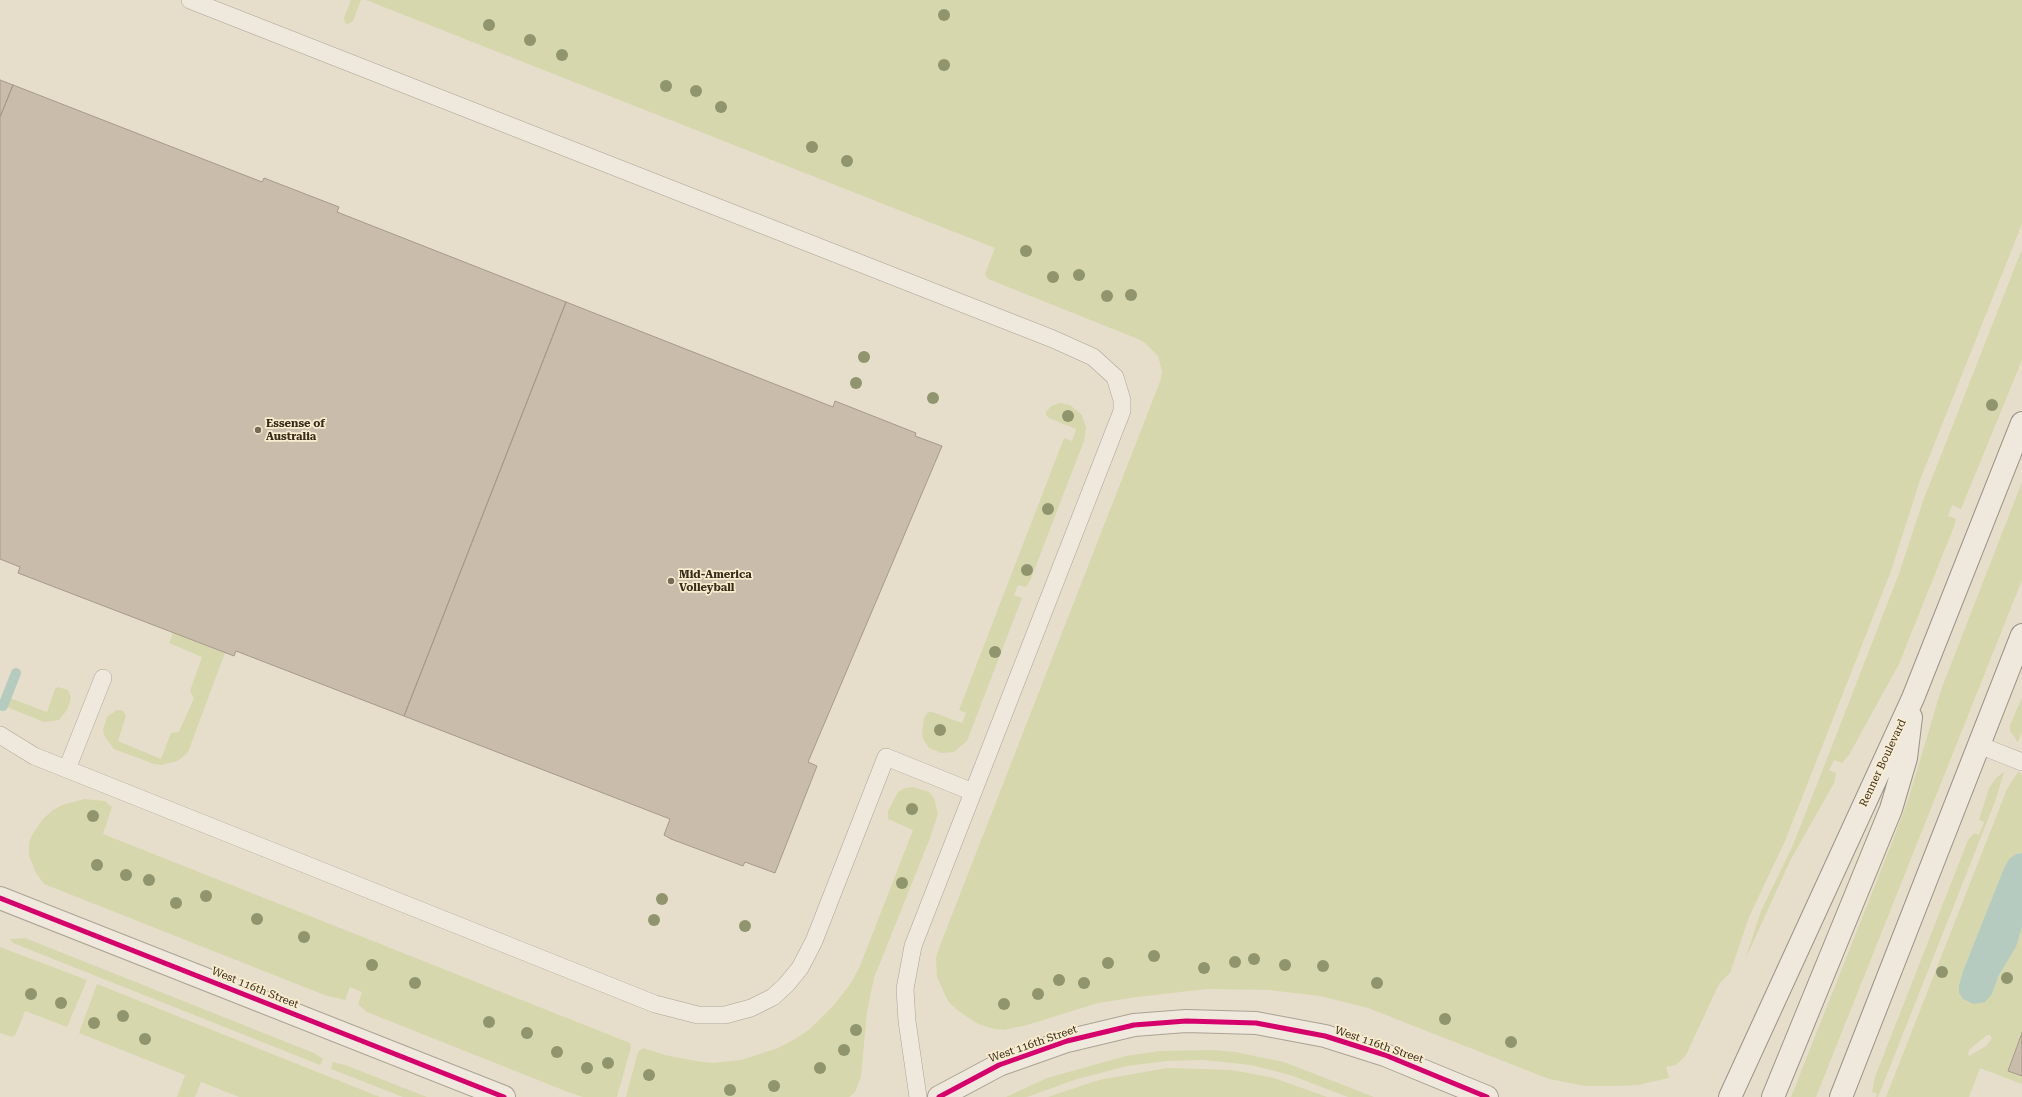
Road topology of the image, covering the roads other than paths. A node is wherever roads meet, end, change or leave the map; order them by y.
1 (190, 0) edge
2 (2022, 423) edge
3 (2022, 635) edge
4 (103, 678) dead end
5 (1913, 698) junction
6 (0, 735) edge
7 (1979, 745) junction
8 (2022, 762) edge
9 (67, 769) junction
10 (973, 792) junction
11 (0, 898) edge
12 (504, 1097) edge
13 (918, 1097) edge
14 (939, 1097) edge
15 (1487, 1097) edge
16 (1730, 1097) edge
17 (1773, 1097) edge
18 (1841, 1097) edge

1 - 10 lane
2 - 5 main road, Renner Boulevard
3 - 7 main road
4 - 9 lane
5 - 16 main road, Renner Boulevard
5 - 17 main road
6 - 9 lane
7 - 8 lane
7 - 18 main road
9 - 10 lane
10 - 13 lane
11 - 12 main road, West 116th Street
14 - 15 main road, West 116th Street

